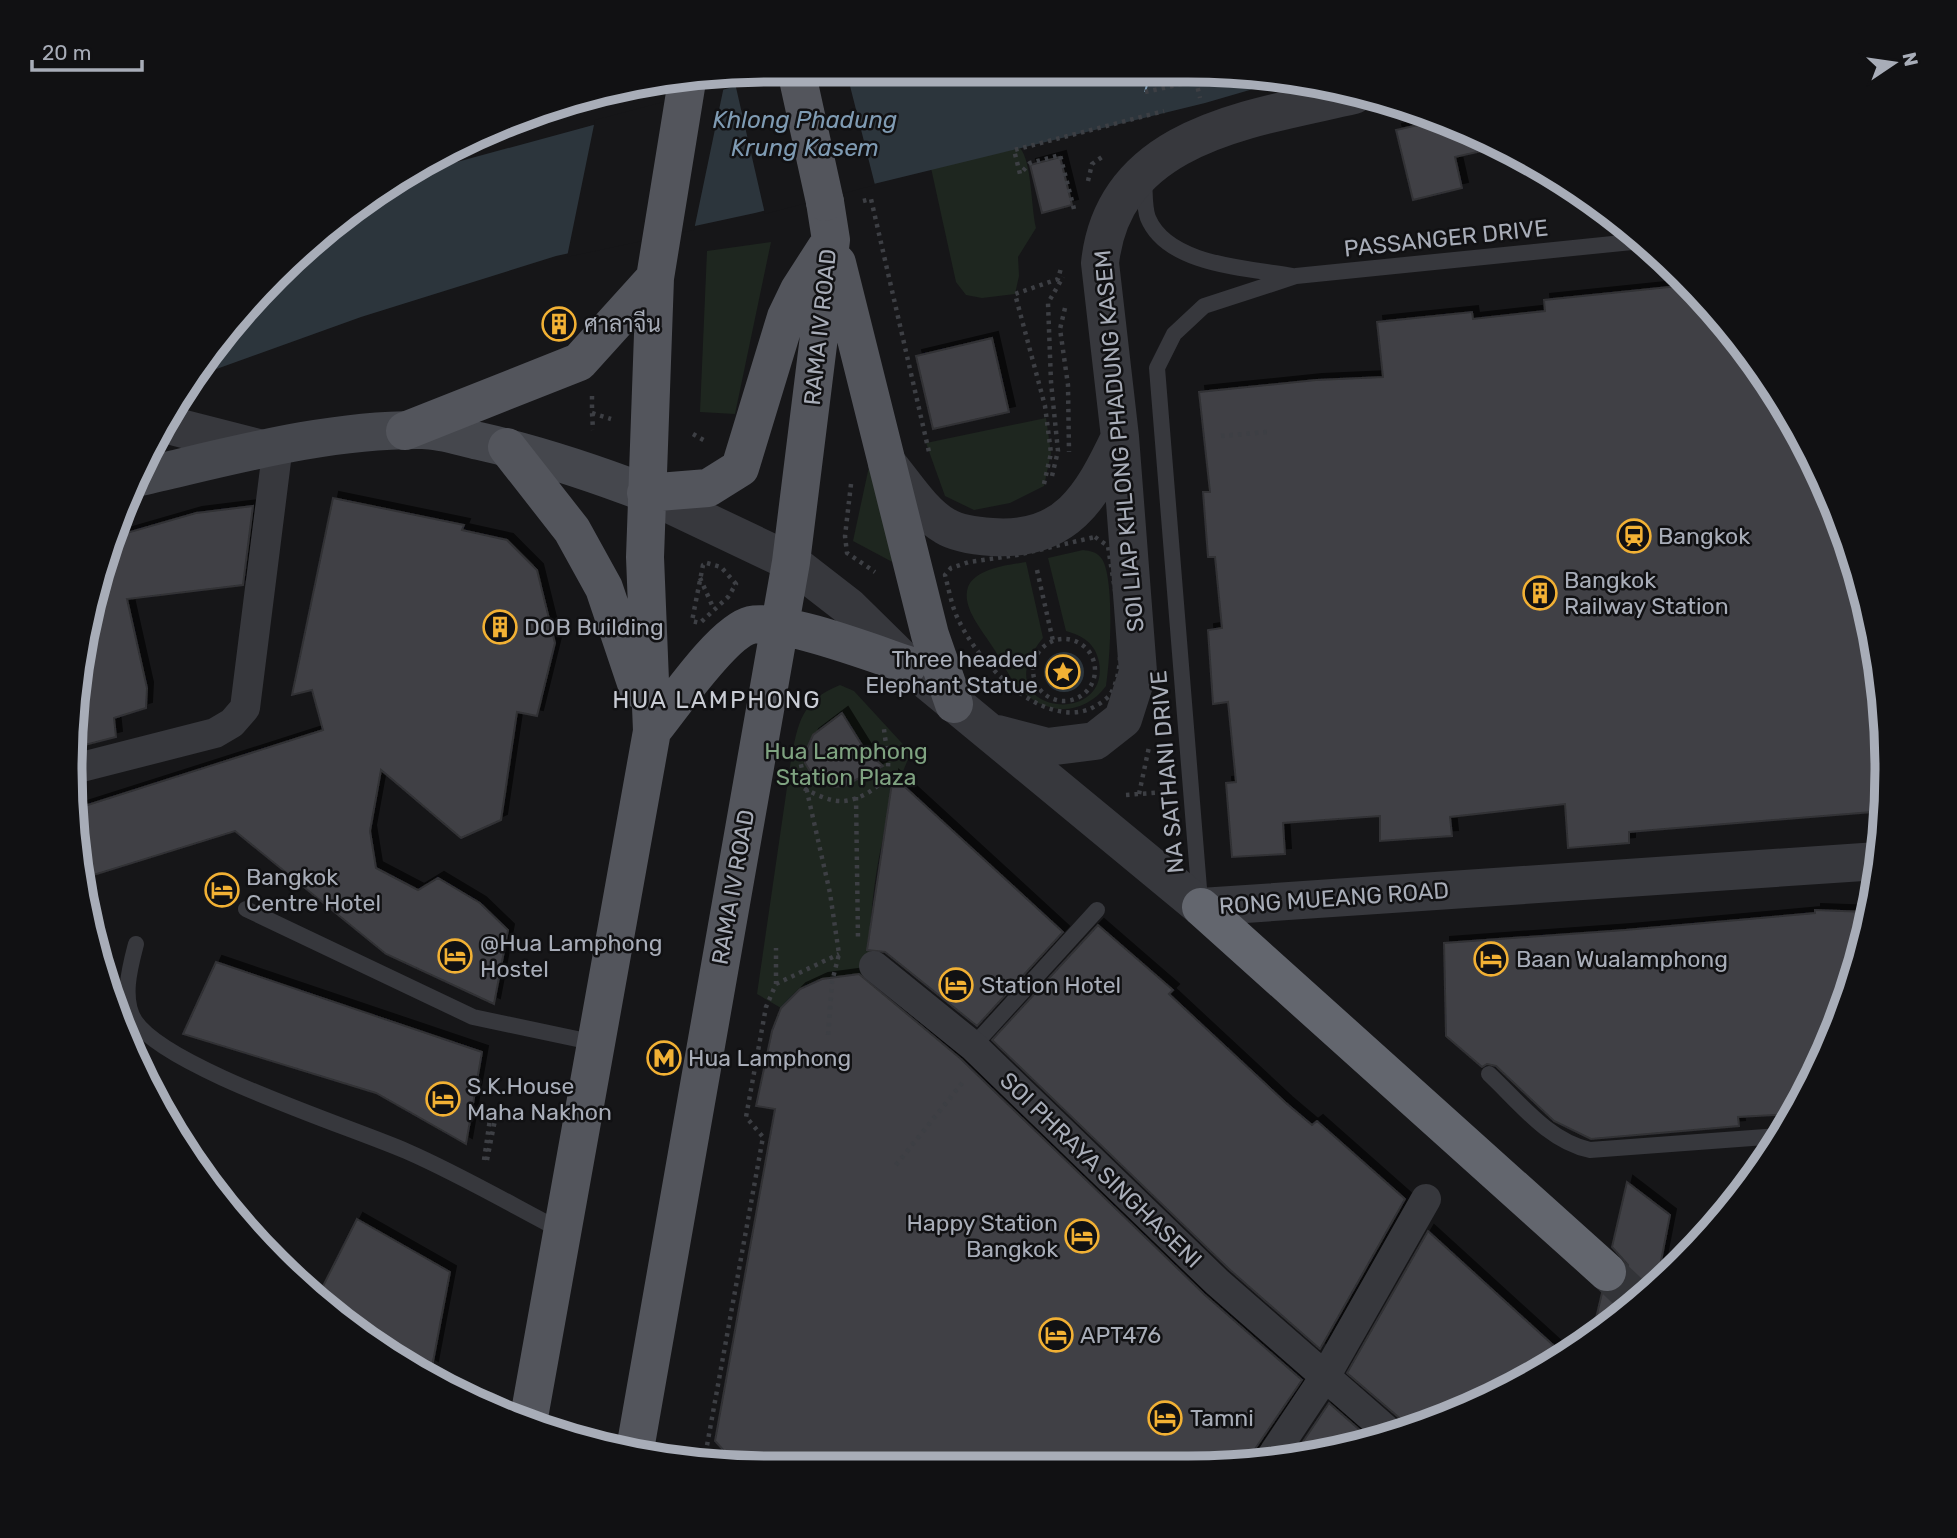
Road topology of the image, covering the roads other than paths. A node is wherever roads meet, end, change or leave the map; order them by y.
1 (800, 82) edge
2 (686, 87) edge
3 (1337, 99) edge
4 (1143, 173) junction
5 (831, 240) junction
6 (1628, 242) edge
7 (657, 265) junction
8 (1296, 276) junction
9 (1158, 382) joint
10 (174, 426) edge
11 (405, 431) junction
12 (1120, 437) junction
13 (270, 447) junction
14 (507, 447) junction
15 (887, 463) junction
16 (149, 475) edge
17 (646, 493) junction
18 (791, 562) junction
19 (779, 627) junction
20 (908, 665) junction
21 (954, 704) junction
22 (652, 731) junction
23 (988, 731) junction
24 (82, 767) edge
25 (1869, 862) edge
26 (1201, 907) junction
27 (246, 909) dead end
28 (1097, 910) dead end
29 (136, 944) dead end
30 (866, 955) road end
31 (596, 1043) junction
32 (978, 1051) junction
33 (1489, 1074) dead end
34 (1768, 1137) edge
35 (1426, 1199) dead end
36 (563, 1231) junction
37 (1607, 1272) tunnel mouth
38 (1326, 1375) junction
39 (530, 1412) edge
40 (1382, 1427) edge
41 (636, 1443) edge
42 (1276, 1450) edge

1 - 5 main road, RAMA IV ROAD, bridge
2 - 7 main road
3 - 4 street, SOI LIAP KHLONG PHADUNG KASEM
4 - 8 lane, PASSANGER DRIVE
4 - 12 street, SOI LIAP KHLONG PHADUNG KASEM
5 - 15 main road
5 - 17 main road
5 - 18 main road, RAMA IV ROAD
6 - 8 lane, PASSANGER DRIVE
7 - 11 main road
7 - 17 main road
8 - 9 lane, PASSANGER DRIVE
9 - 26 lane, NA SATHANI DRIVE
10 - 13 street
11 - 13 main road
11 - 14 main road
12 - 15 street
12 - 23 street, SOI LIAP KHLONG PHADUNG KASEM
13 - 16 main road
13 - 24 street
14 - 17 main road
14 - 22 main road
15 - 21 main road
17 - 18 street, RONG MUEANG ROAD
17 - 22 main road
18 - 19 main road, RAMA IV ROAD
18 - 20 street, RONG MUEANG ROAD
19 - 20 main road
19 - 22 main road
19 - 41 main road, RAMA IV ROAD
20 - 21 street, RONG MUEANG ROAD
21 - 23 street, RONG MUEANG ROAD
22 - 31 main road
23 - 26 street, RONG MUEANG ROAD
25 - 26 street, RONG MUEANG ROAD
26 - 37 highway
27 - 31 lane
28 - 32 lane
29 - 36 lane
30 - 32 street, SOI PHRAYA SINGHASENI
31 - 36 main road
32 - 38 street, SOI PHRAYA SINGHASENI
33 - 34 lane
35 - 38 street
36 - 39 main road
38 - 40 street, SOI PHRAYA SINGHASENI
38 - 42 street

